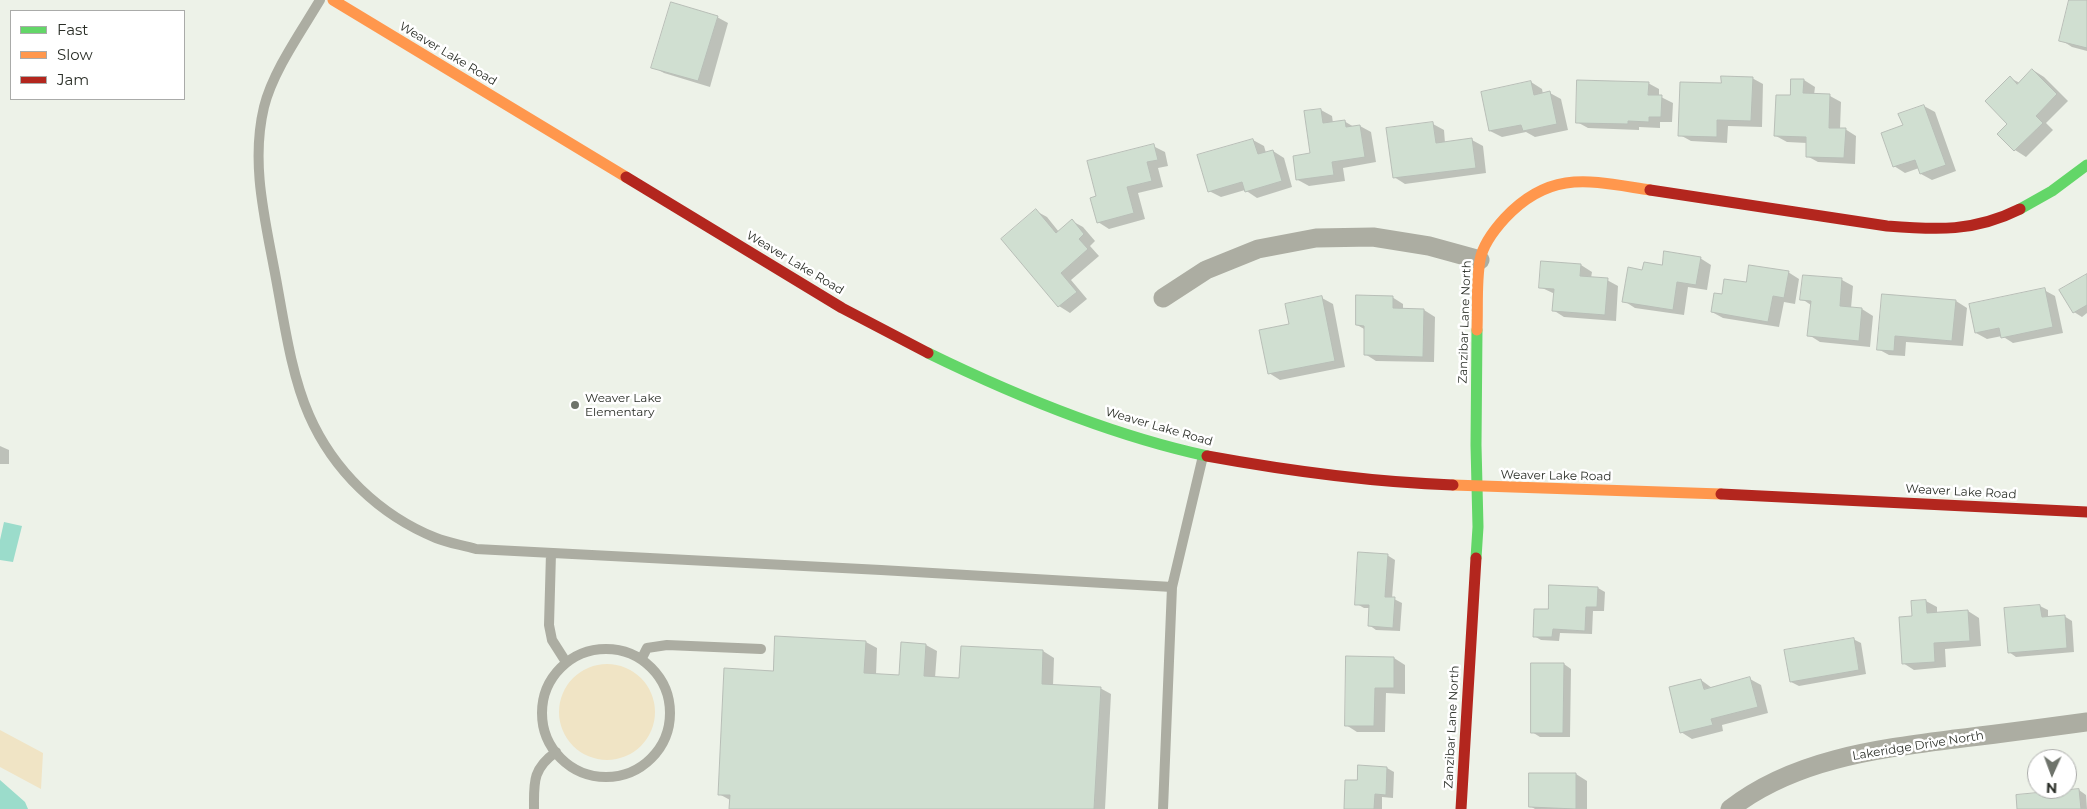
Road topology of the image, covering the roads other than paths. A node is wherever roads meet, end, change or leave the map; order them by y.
1 (320, 0) edge
2 (333, 0) edge
3 (2087, 165) edge
4 (1480, 260) junction
5 (1163, 298) dead end
6 (1203, 454) junction
7 (1477, 488) junction
8 (2087, 512) edge
9 (551, 553) junction
10 (1172, 587) junction
11 (761, 649) dead end
12 (642, 658) junction
13 (566, 662) junction
14 (2087, 722) edge
15 (556, 752) junction
16 (534, 809) edge
17 (1163, 809) edge
18 (1461, 809) edge
19 (1730, 809) edge

1 - 9 lane
2 - 6 main road, Weaver Lake Road
3 - 4 main road, Zanzibar Lane North
4 - 5 street
4 - 7 main road, Zanzibar Lane North
6 - 7 main road, Weaver Lake Road
6 - 10 lane
7 - 8 main road, Weaver Lake Road
7 - 18 main road, Zanzibar Lane North
9 - 10 lane
9 - 13 lane
10 - 17 lane
11 - 12 lane
12 - 13 lane
12 - 15 lane
13 - 15 lane
14 - 19 street, Lakeridge Drive North
15 - 16 lane

